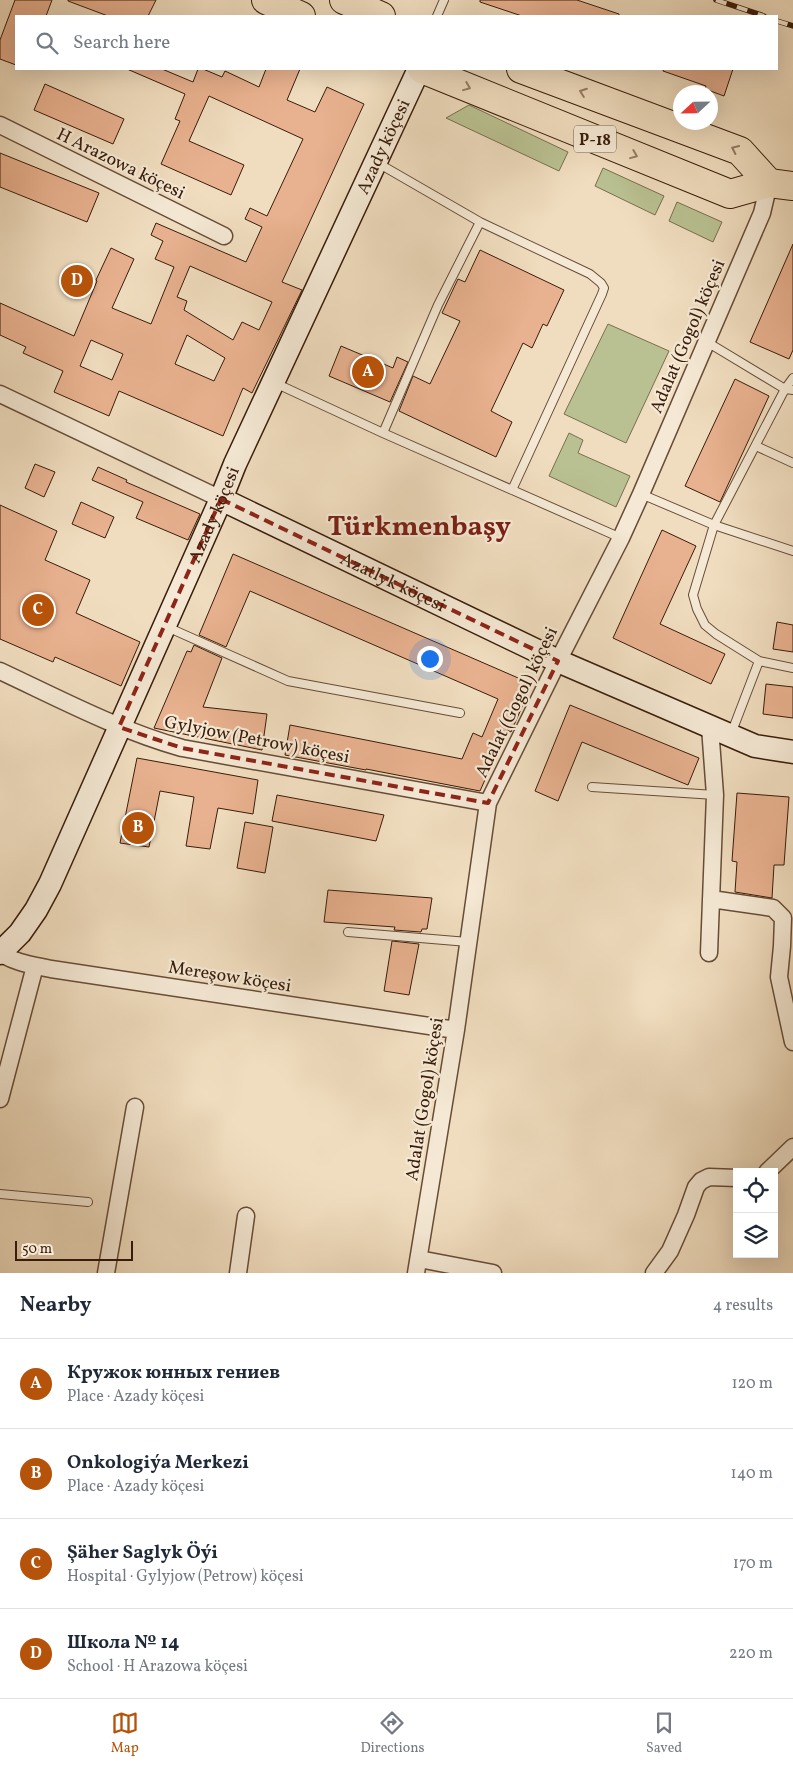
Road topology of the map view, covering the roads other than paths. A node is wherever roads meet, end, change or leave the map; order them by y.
1 (266, 0) edge
2 (344, 0) edge
3 (444, 0) edge
4 (299, 15) edge
5 (379, 15) edge
6 (437, 15) edge
7 (421, 70) edge
8 (423, 70) edge
9 (524, 70) edge
10 (0, 125) edge
11 (376, 162) junction
12 (781, 184) edge
13 (480, 222) junction
14 (224, 236) dead end
15 (707, 342) junction
16 (793, 378) edge
17 (273, 382) junction
18 (789, 389) edge
19 (0, 394) edge
20 (383, 433) junction
21 (756, 446) junction
22 (793, 463) edge
23 (512, 490) junction
24 (641, 494) junction
25 (221, 499) junction
26 (714, 525) junction
27 (621, 538) junction
28 (793, 551) edge
29 (165, 626) junction
30 (558, 661) junction
31 (759, 661) junction
32 (793, 668) edge
33 (0, 671) edge
34 (460, 713) dead end
35 (119, 727) junction
36 (710, 727) junction
37 (730, 736) junction
38 (793, 752) edge
39 (592, 787) dead end
40 (715, 795) junction
41 (488, 803) junction
42 (711, 899) junction
43 (348, 932) dead end
44 (468, 942) junction
45 (0, 953) edge
46 (709, 953) dead end
47 (34, 966) junction
48 (456, 1030) junction
49 (793, 1042) edge
50 (0, 1099) edge
51 (135, 1107) dead end
52 (793, 1134) edge
53 (790, 1149) edge
54 (771, 1168) edge
55 (733, 1178) edge
56 (0, 1194) edge
57 (88, 1202) dead end
58 (246, 1216) dead end
59 (417, 1266) edge
60 (106, 1273) edge
61 (238, 1273) edge
62 (493, 1273) edge
63 (654, 1273) edge

1 - 4 highway
2 - 5 highway
3 - 6 lane
7 - 11 main road, Azady köçesi
8 -> 12 highway, P-18
12 -> 9 highway, P-18
10 - 14 street, H Arazowa köçesi
11 - 13 lane
11 - 17 main road, Azady köçesi
12 - 15 street, Adalat (Gogol) köçesi
13 - 20 lane
13 - 23 lane
15 - 18 lane
15 - 24 street, Adalat (Gogol) köçesi
16 - 18 lane
17 - 20 lane
17 - 25 main road, Azady köçesi
18 - 21 lane
19 - 25 street, Azatlyk köçesi
20 - 23 lane
21 - 22 lane
21 - 26 lane
23 - 27 lane
24 - 26 lane
24 - 27 street, Adalat (Gogol) köçesi
25 - 29 main road, Azady köçesi
25 - 30 main road, Azatlyk köçesi
26 - 28 lane
26 - 31 lane
27 - 30 street, Adalat (Gogol) köçesi
29 - 34 lane
29 - 35 main road, Azady köçesi
30 - 36 main road, Azatlyk köçesi
30 - 41 street, Adalat (Gogol) köçesi
31 - 32 lane
31 - 37 lane
33 - 35 street, Gylyjow (Petrow) köçesi
35 - 41 street, Gylyjow (Petrow) köçesi
35 - 45 main road, Azady köçesi
36 - 37 main road, Azatlyk köçesi
36 - 40 street
37 - 38 main road, Azatlyk köçesi
39 - 40 lane
40 - 42 street
41 - 44 street, Adalat (Gogol) köçesi
42 - 46 street
42 - 49 street
43 - 44 lane
44 - 48 street, Adalat (Gogol) köçesi
45 - 47 street, Mereşow köçesi
47 - 48 street, Mereşow köçesi
47 - 50 street
48 - 59 street, Adalat (Gogol) köçesi
51 - 60 street
52 - 53 street
53 - 54 street
55 - 63 street
56 - 57 lane
58 - 61 street
59 - 62 street

